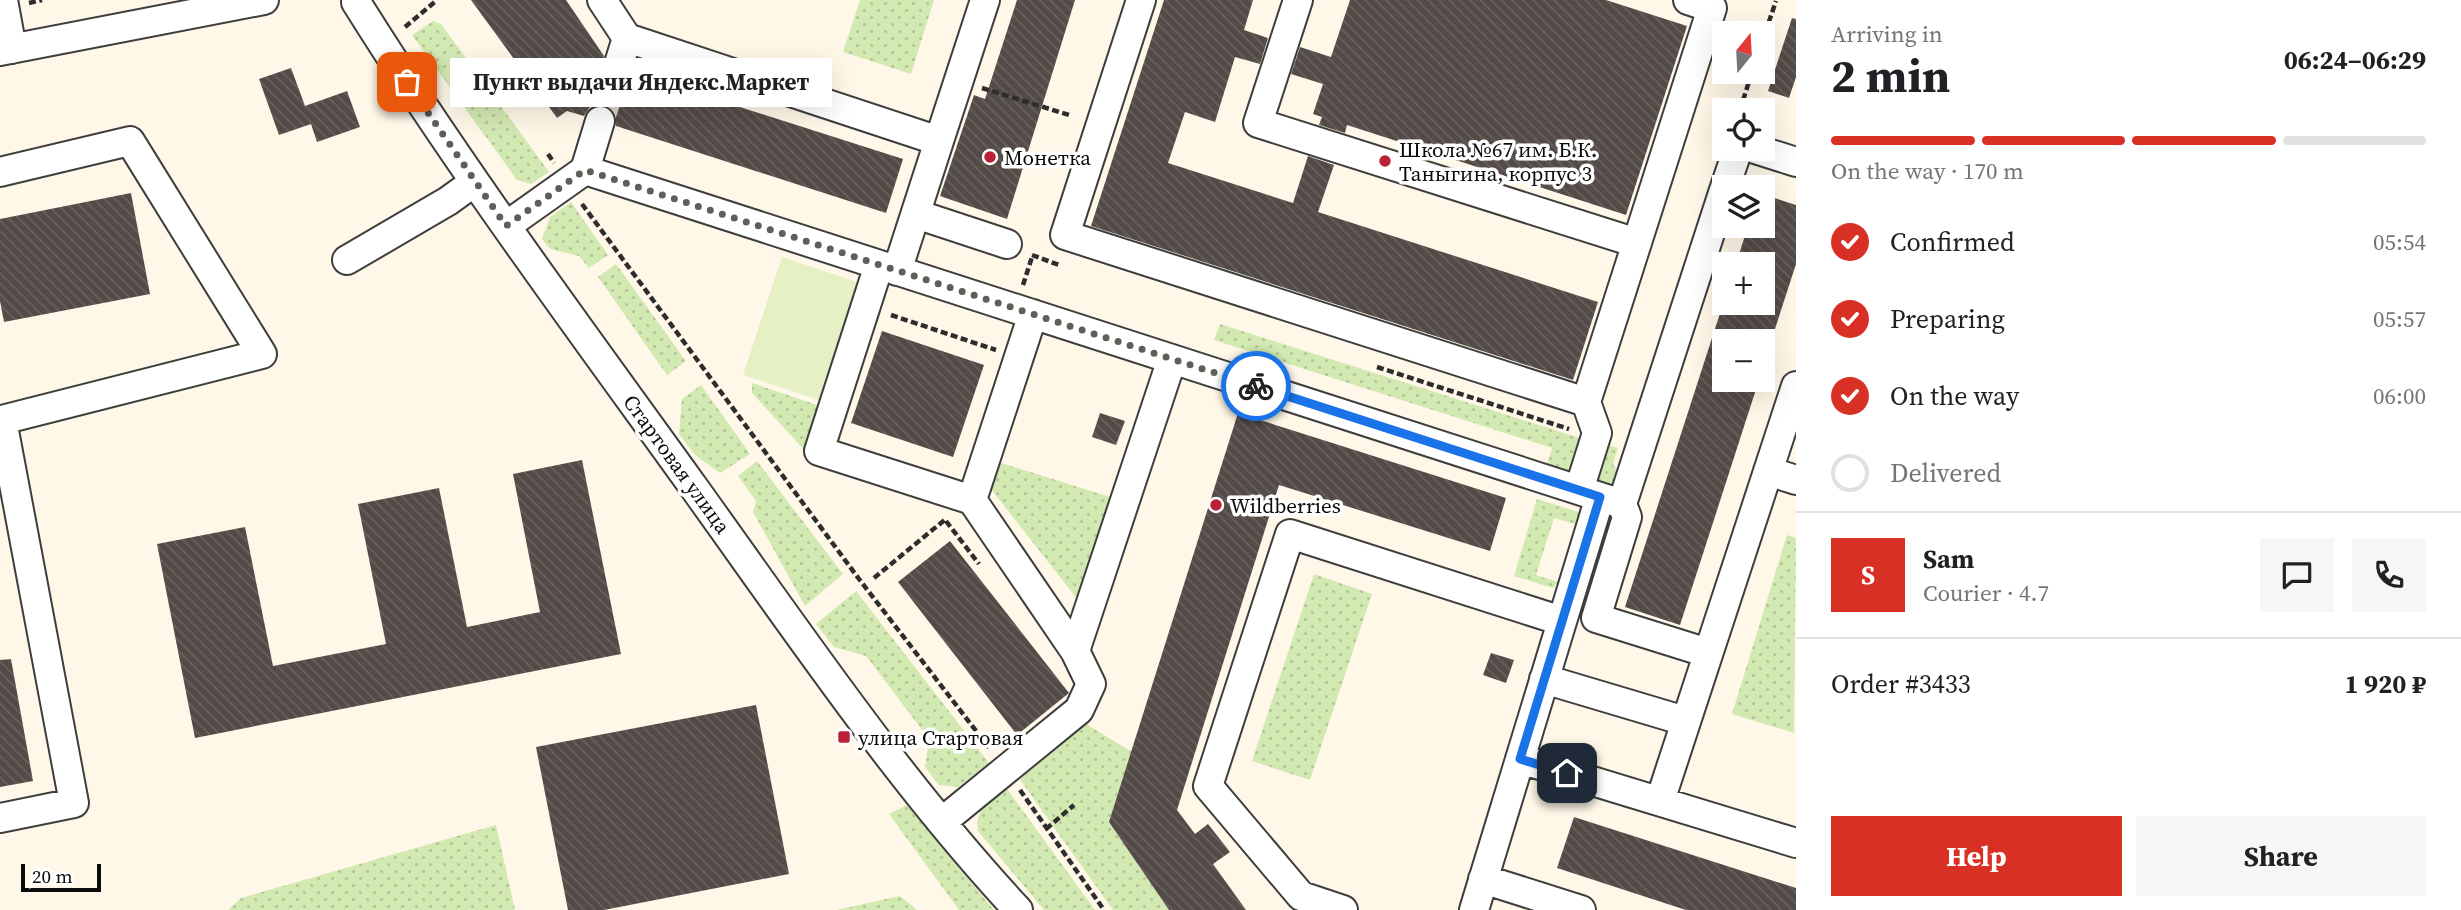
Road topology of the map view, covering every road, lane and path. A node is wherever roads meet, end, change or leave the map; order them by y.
1 (3, 0) edge
2 (264, 0) edge
3 (437, 0) edge
4 (602, 0) edge
5 (985, 0) edge
6 (1141, 0) edge
7 (1298, 0) edge
8 (1688, 0) edge
9 (351, 1) edge
10 (1776, 1) edge
11 (1769, 21) edge
12 (405, 27) dead end
13 (627, 38) junction
14 (6, 50) edge
15 (618, 67) tunnel mouth
16 (970, 84) dead end
17 (1069, 115) dead end
18 (600, 121) tunnel mouth
19 (939, 141) junction
20 (548, 154) dead end
21 (1775, 155) edge
22 (1796, 162) edge
23 (0, 172) edge
24 (576, 177) junction
25 (473, 183) junction
26 (916, 214) junction
27 (1712, 219) edge
28 (506, 226) junction
29 (1637, 243) junction
30 (1007, 244) dead end
31 (1032, 256) dead end
32 (347, 260) dead end
33 (888, 268) junction
34 (1024, 311) junction
35 (882, 312) dead end
36 (1001, 351) dead end
37 (1172, 359) junction
38 (1796, 386) edge
39 (1586, 402) junction
40 (1768, 471) junction
41 (1796, 480) edge
42 (963, 497) junction
43 (1600, 497) junction
44 (874, 578) dead end
45 (1562, 621) junction
46 (1075, 651) junction
47 (1708, 653) junction
48 (1544, 679) junction
49 (1685, 721) junction
50 (1520, 759) junction
51 (1006, 769) junction
52 (1660, 801) junction
53 (1074, 805) dead end
54 (0, 818) edge
55 (943, 821) junction
56 (1046, 829) junction
57 (1796, 843) edge
58 (1483, 879) junction
59 (1329, 908) edge
60 (1018, 910) edge
61 (1104, 910) edge
62 (1474, 910) edge
63 (1581, 910) edge

1 - 14 street
2 - 14 street
3 - 12 path
4 - 13 street
5 - 19 street
6 - 39 street
7 - 29 street
8 - 29 street
9 - 25 street, Стартовая улица
10 - 11 path
13 - 15 street
13 - 19 street
16 - 17 path
18 - 24 street
19 - 26 street
20 - 24 path
21 - 22 street
23 - 54 street
24 - 28 street
24 - 33 street
24 - 51 path
25 - 28 street, Стартовая улица
25 - 32 street
26 - 30 street
26 - 33 street
27 - 43 street
28 - 55 street, Стартовая улица
29 - 39 street
31 - 34 path
33 - 34 street
33 - 42 street
34 - 37 street
34 - 42 street
35 - 36 path
37 - 43 street
37 - 46 street
38 - 40 street
39 - 43 street
40 - 41 street
40 - 47 street
42 - 44 path
42 - 46 street
43 - 45 street
43 - 47 street
45 - 48 street
45 - 59 street
46 - 51 street
47 - 49 street
48 - 49 street
48 - 50 street
49 - 52 street
50 - 52 street
50 - 58 street
51 - 55 street
51 - 56 path
52 - 57 street
53 - 56 path
55 - 60 street, Стартовая улица
56 - 61 path
58 - 62 street
58 - 63 street

